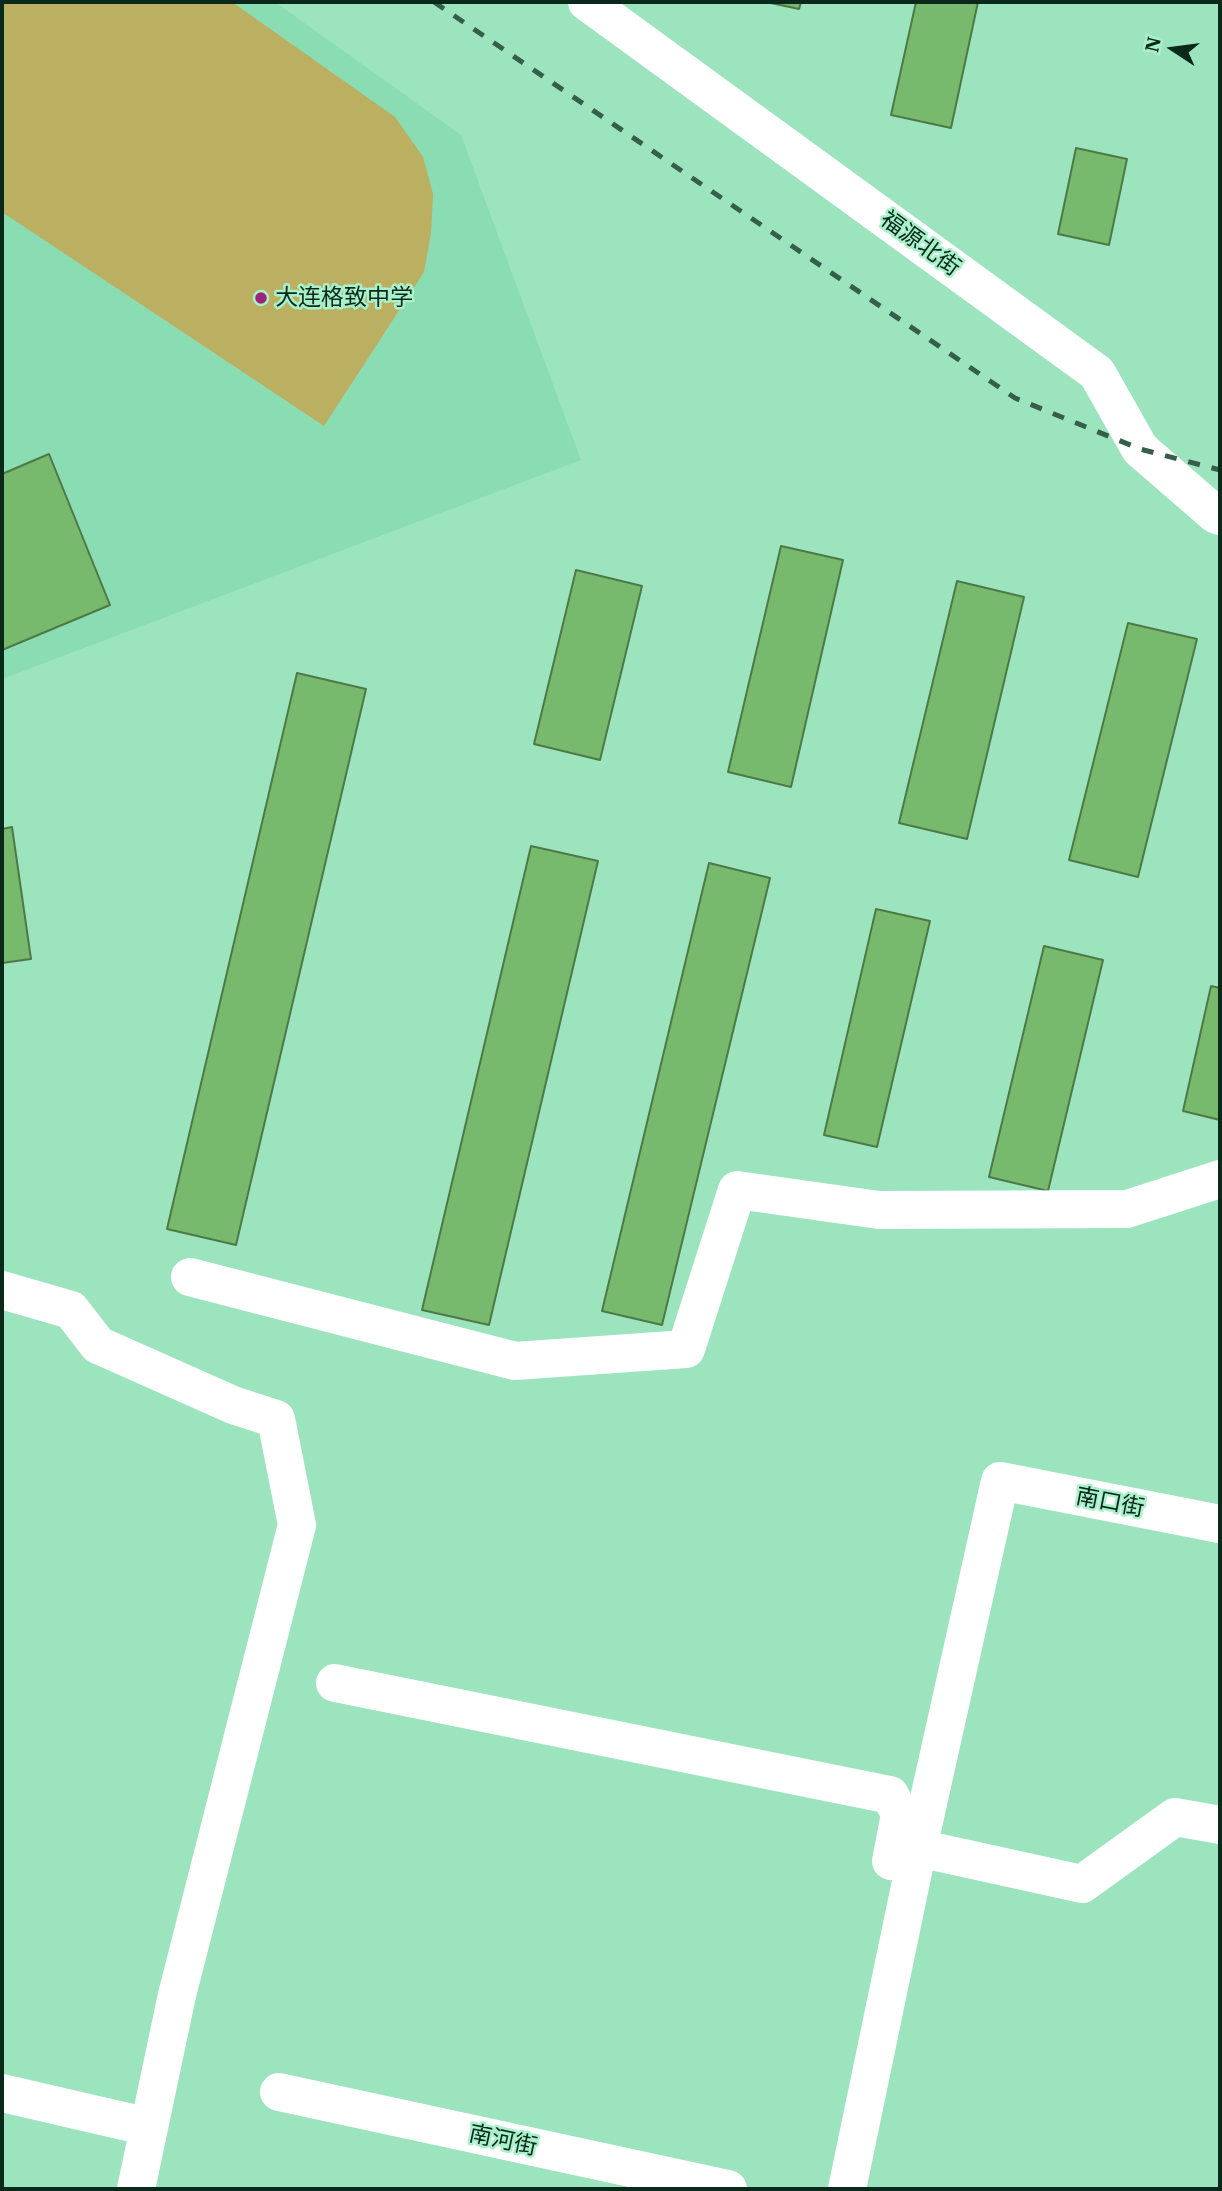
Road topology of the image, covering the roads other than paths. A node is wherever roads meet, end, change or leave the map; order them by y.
1 (589, 2) edge
2 (1220, 516) edge
3 (1220, 1179) edge
4 (190, 1278) dead end
5 (2, 1290) edge
6 (1220, 1524) edge
7 (335, 1683) dead end
8 (1220, 1825) edge
9 (918, 1848) junction
10 (881, 2024) junction
11 (279, 2092) dead end
12 (2, 2093) edge
13 (149, 2127) junction
14 (136, 2189) edge
15 (728, 2189) edge
16 (847, 2189) edge

1 - 2 street, 福源北街
3 - 4 street
5 - 13 street
6 - 9 street, 南口街
7 - 10 street
8 - 9 street
9 - 10 street
10 - 16 street
11 - 15 street, 南河街
12 - 13 street
13 - 14 street

